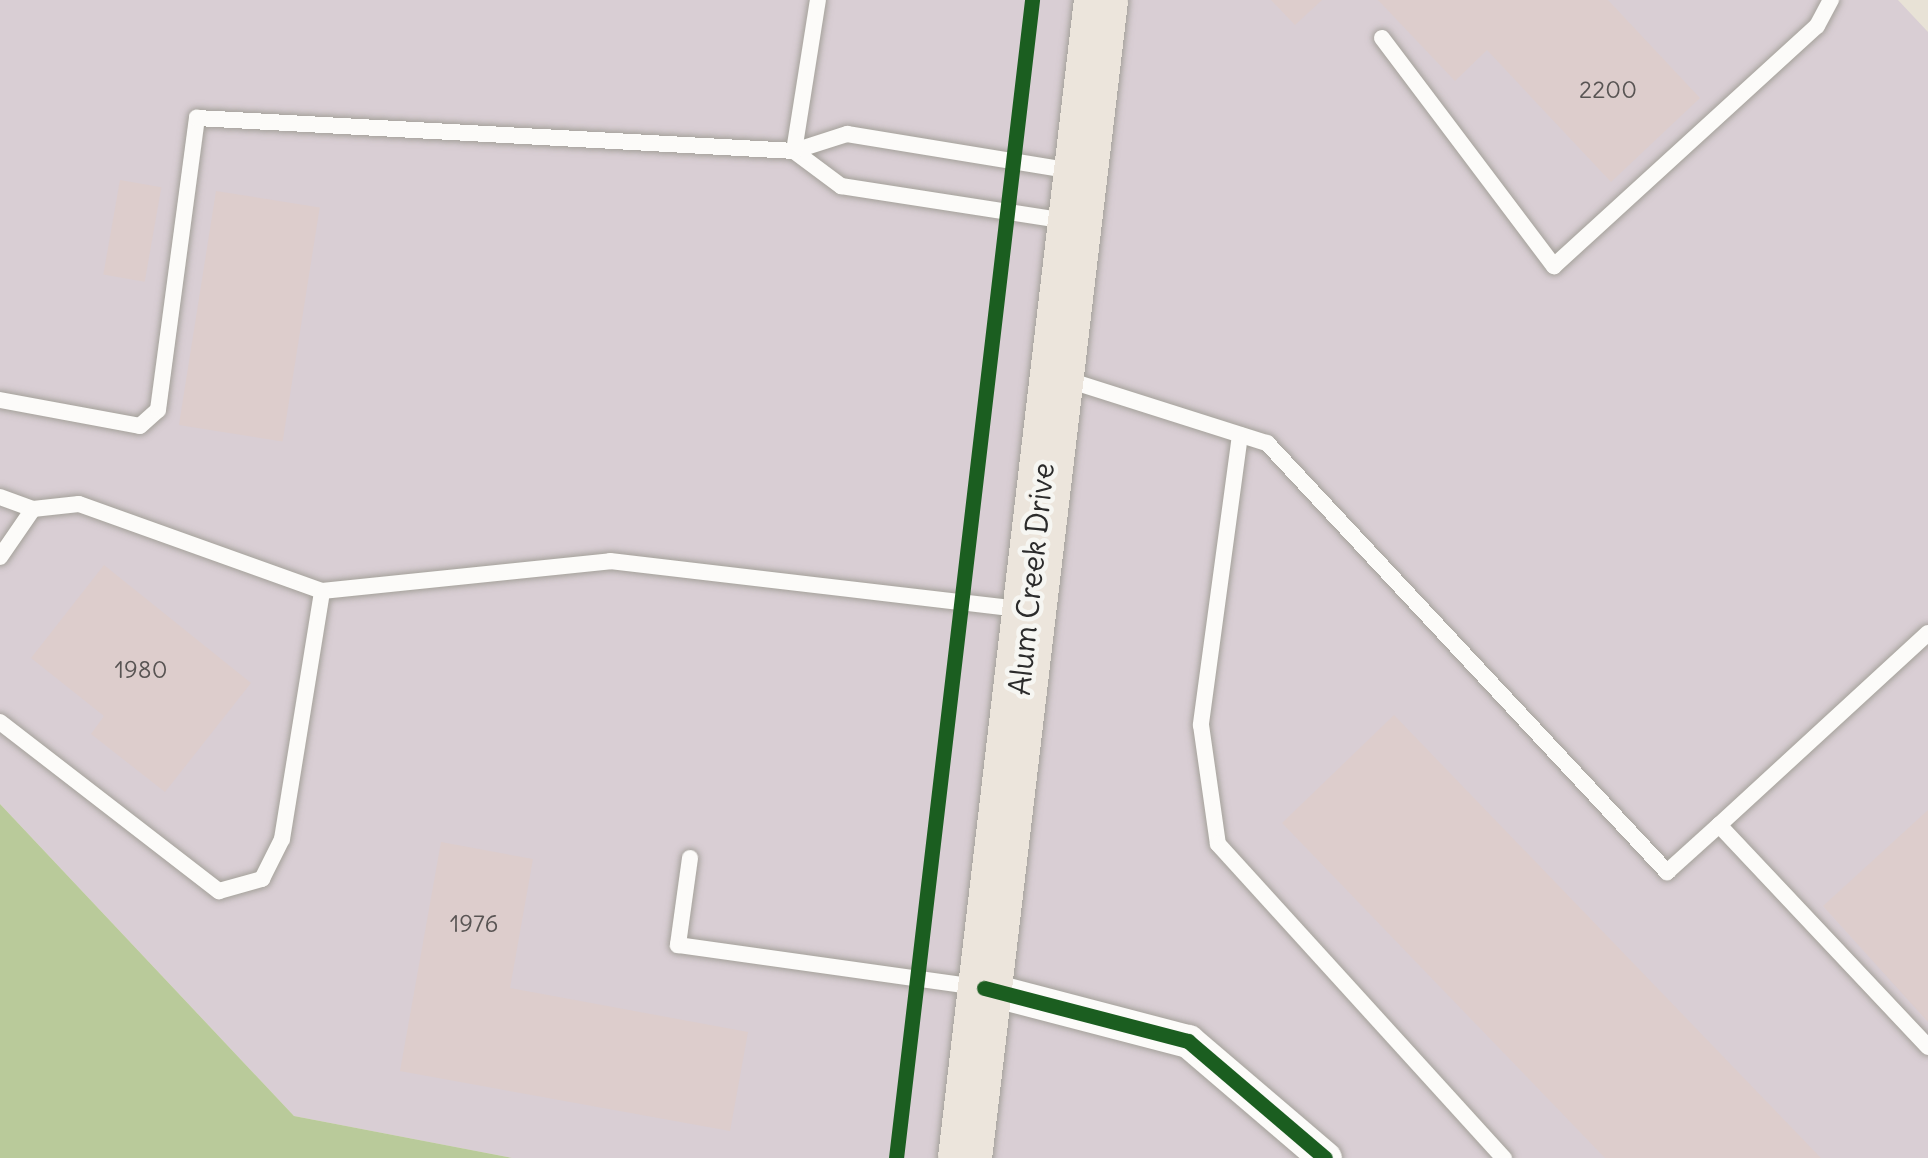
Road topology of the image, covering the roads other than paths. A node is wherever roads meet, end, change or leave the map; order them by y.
1 (818, 0) edge
2 (1101, 0) edge
3 (1831, 0) edge
4 (1382, 38) dead end
5 (794, 151) junction
6 (1076, 197) junction
7 (1054, 376) junction
8 (0, 400) edge
9 (1240, 435) junction
10 (0, 497) edge
11 (34, 508) junction
12 (0, 557) edge
13 (322, 591) junction
14 (1028, 610) junction
15 (1928, 633) edge
16 (0, 722) edge
17 (1719, 825) junction
18 (690, 858) dead end
19 (984, 988) junction
20 (1928, 1047) edge
21 (964, 1158) edge
22 (1325, 1158) edge
23 (1504, 1158) edge

1 - 5 lane
2 - 6 main road, Alum Creek Drive
3 - 4 lane
5 - 6 lane
5 - 6 lane
5 - 8 lane
6 - 7 main road, Alum Creek Drive
7 - 9 lane
7 - 14 main road, Alum Creek Drive
9 - 17 lane
9 - 23 lane
10 - 11 lane
11 - 12 lane
11 - 13 lane
13 - 14 lane
13 - 16 lane
14 - 19 main road, Alum Creek Drive
15 - 17 lane
17 - 20 lane
18 - 19 lane
19 - 21 main road, Alum Creek Drive
19 - 22 street

